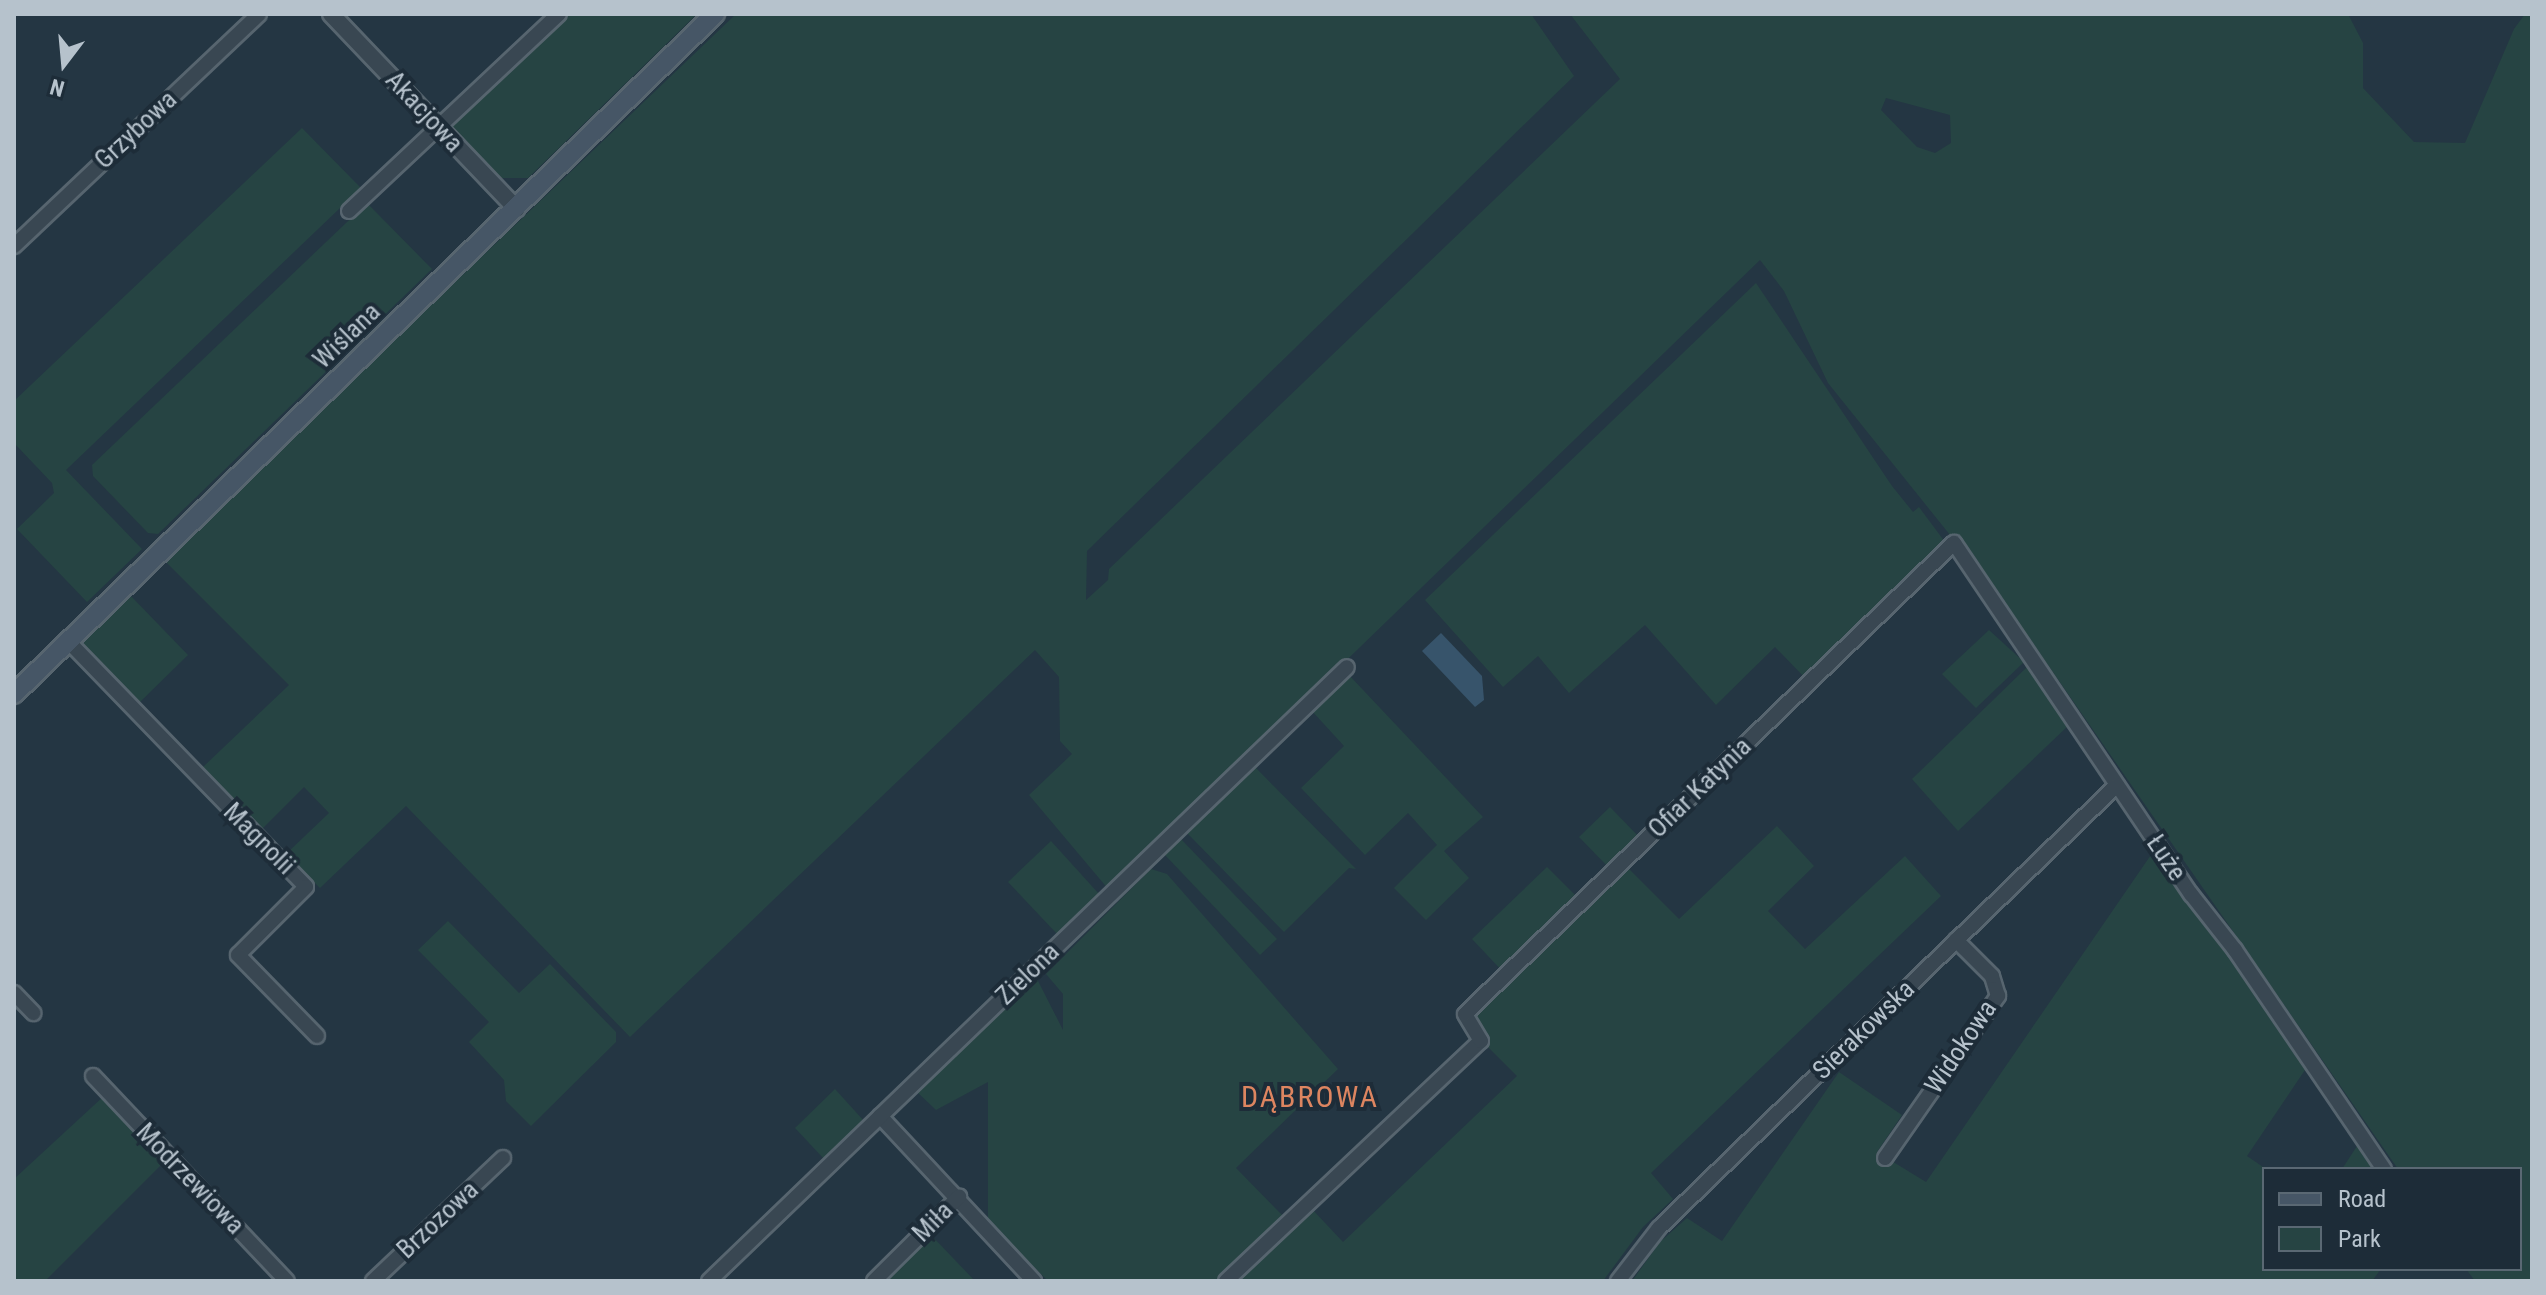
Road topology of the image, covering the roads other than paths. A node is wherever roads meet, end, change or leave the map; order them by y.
1 (259, 14) edge
2 (331, 14) edge
3 (559, 14) edge
4 (715, 14) edge
5 (439, 127) junction
6 (517, 209) junction
7 (349, 211) dead end
8 (14, 246) edge
9 (1954, 543) joint
10 (68, 641) junction
11 (1347, 667) dead end
12 (14, 694) edge
13 (2117, 785) junction
14 (1956, 940) junction
15 (14, 993) edge
16 (33, 1013) dead end
17 (317, 1036) dead end
18 (93, 1076) dead end
19 (880, 1116) junction
20 (503, 1158) dead end
21 (1885, 1158) dead end
22 (2383, 1167) edge
23 (959, 1197) junction
24 (287, 1281) edge
25 (373, 1281) edge
26 (709, 1281) edge
27 (874, 1281) edge
28 (1034, 1281) edge
29 (1226, 1281) edge
30 (1618, 1281) edge

1 - 8 street, Grzybowa
2 - 5 street, Akacjowa
3 - 5 street
4 - 6 main road, Wiślana
5 - 6 street, Akacjowa
5 - 7 street
6 - 10 main road, Wiślana
9 - 13 street, Łuże
9 - 29 street, Ofiar Katynia
10 - 12 main road, Wiślana
10 - 17 street, Magnolii
11 - 19 street, Zielona
13 - 14 street, Sierakowska
13 - 22 street, Łuże
14 - 21 street, Widokowa
14 - 30 street, Sierakowska
15 - 16 street
18 - 24 street, Modrzewiowa
19 - 23 street, Miła
19 - 26 street, Zielona
20 - 25 street, Brzozowa
23 - 27 street, Miła
23 - 28 street, Miła

